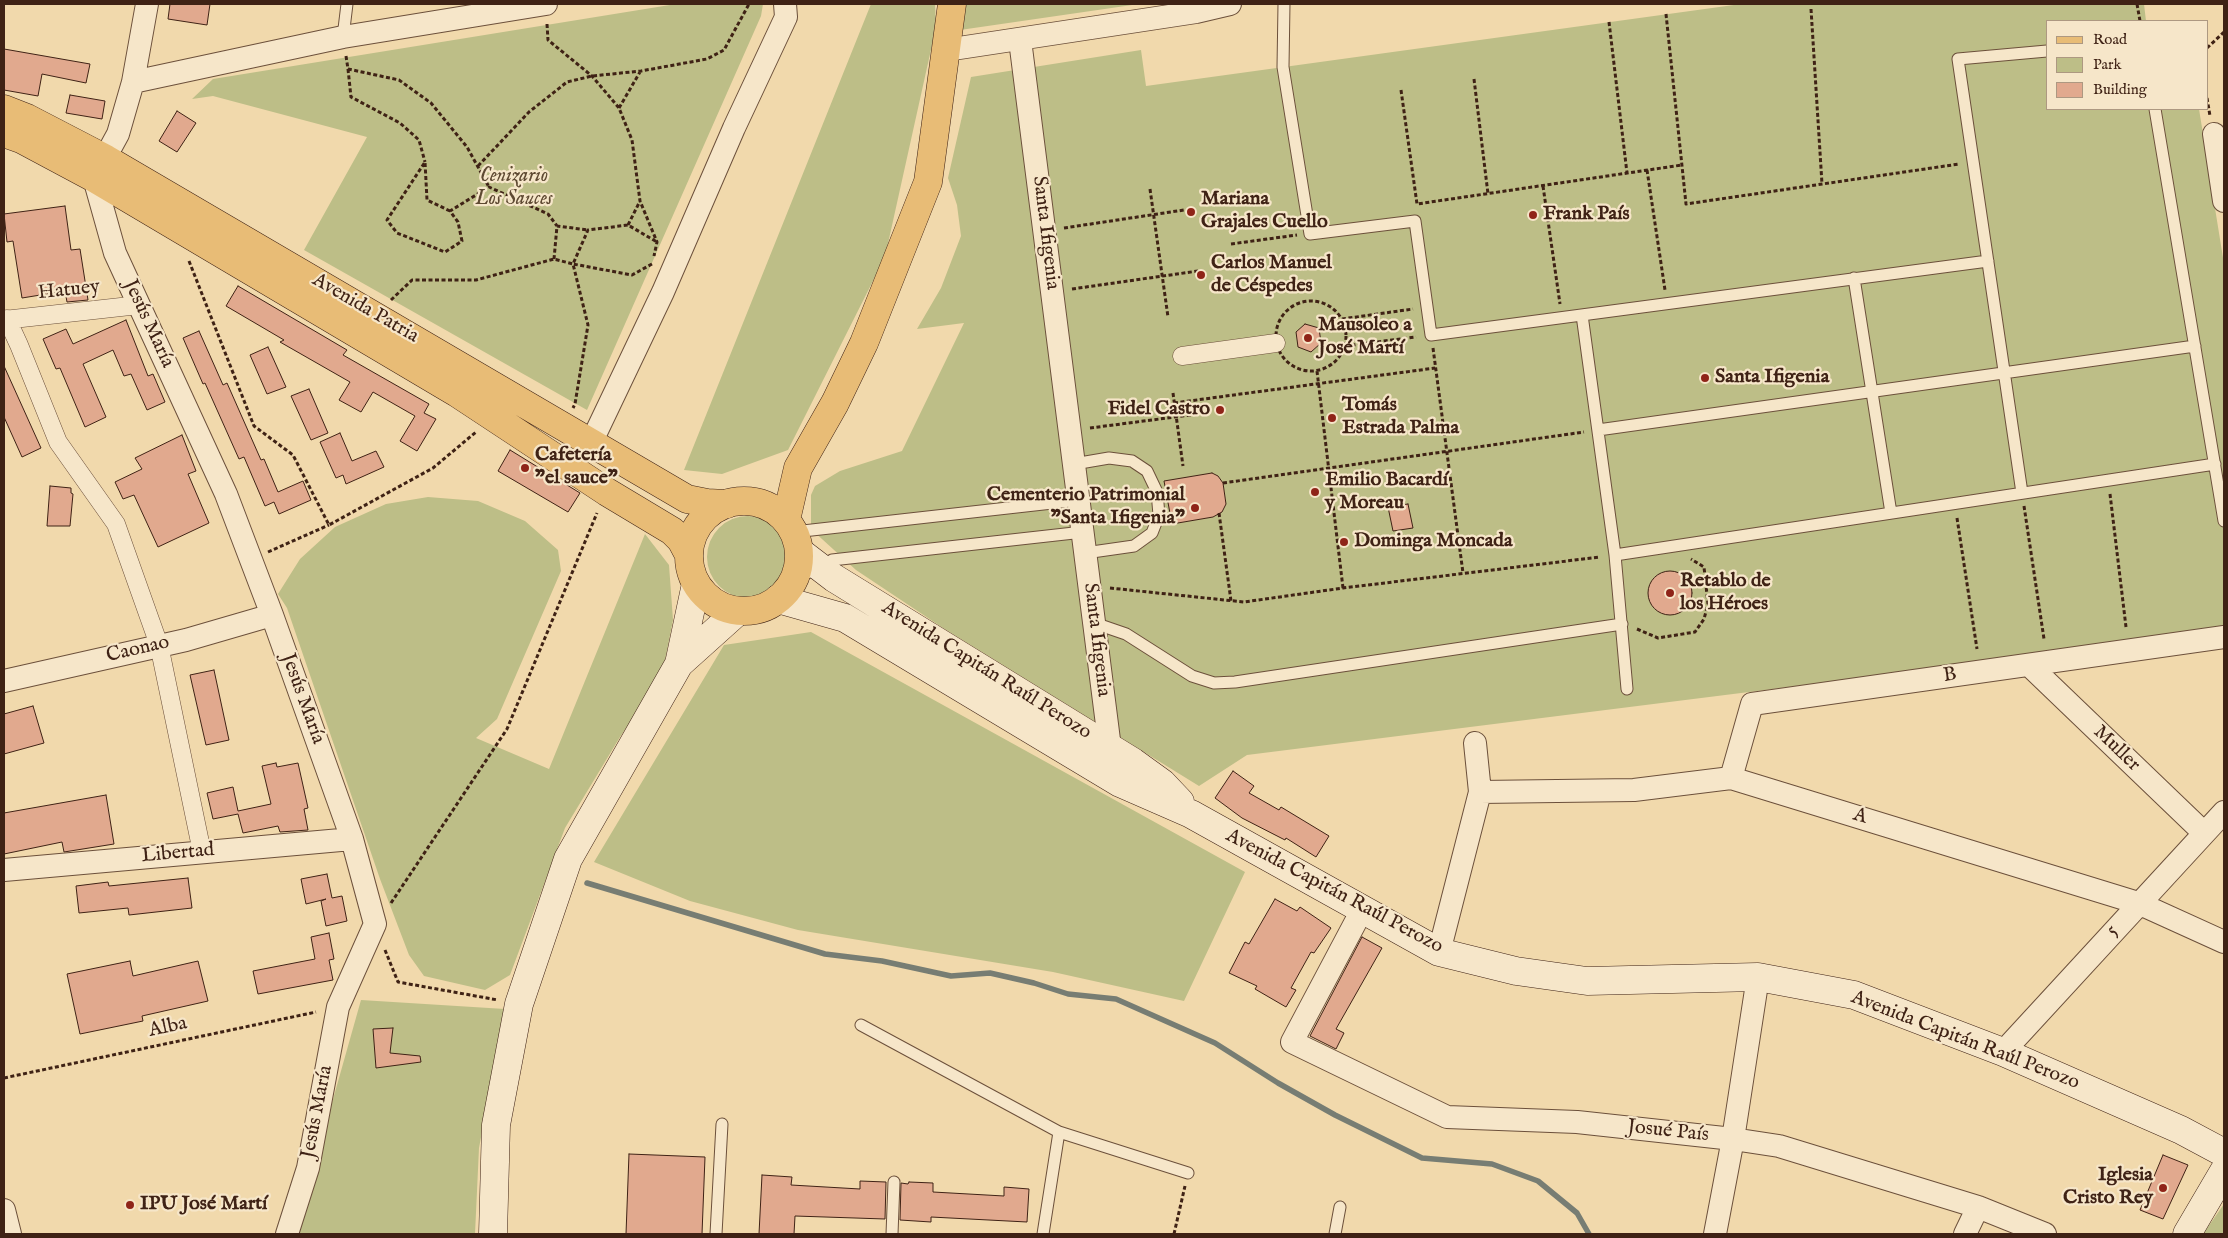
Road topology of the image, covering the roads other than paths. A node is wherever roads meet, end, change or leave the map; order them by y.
1 (146, 4) edge
2 (347, 4) edge
3 (546, 4) edge
4 (786, 4) edge
5 (952, 4) edge
6 (1230, 4) edge
7 (1284, 4) edge
8 (1198, 8) edge
9 (343, 36) junction
10 (1020, 40) junction
11 (946, 50) junction
12 (2046, 51) edge
13 (133, 82) junction
14 (4, 109) edge
15 (2155, 110) edge
16 (4, 133) edge
17 (2219, 139) edge
18 (100, 168) junction
19 (2224, 201) edge
20 (1988, 261) junction
21 (1854, 278) junction
22 (139, 305) junction
23 (1582, 315) junction
24 (5, 320) edge
25 (1276, 343) road end
26 (2195, 346) junction
27 (1182, 356) dead end
28 (2004, 373) junction
29 (1872, 392) junction
30 (1598, 430) junction
31 (591, 443) junction
32 (1074, 464) junction
33 (2215, 464) junction
34 (798, 468) junction
35 (2022, 493) junction
36 (1079, 500) junction
37 (738, 502) junction
38 (1891, 513) junction
39 (2224, 521) edge
40 (1084, 542) junction
41 (689, 555) junction
42 (1615, 555) junction
43 (795, 558) junction
44 (696, 584) junction
45 (738, 611) junction
46 (272, 615) junction
47 (1094, 623) junction
48 (1622, 624) junction
49 (2224, 637) edge
50 (159, 645) junction
51 (679, 664) junction
52 (2029, 665) junction
53 (4, 681) edge
54 (1627, 690) dead end
55 (1475, 743) dead end
56 (1110, 748) junction
57 (1126, 772) junction
58 (1731, 778) junction
59 (1480, 792) junction
60 (2224, 812) edge
61 (2204, 833) junction
62 (352, 839) junction
63 (202, 852) junction
64 (4, 870) edge
65 (2138, 904) junction
66 (1362, 910) junction
67 (2224, 942) edge
68 (1439, 952) junction
69 (1758, 977) junction
70 (861, 1025) dead end
71 (2003, 1052) junction
72 (722, 1124) dead end
73 (1060, 1132) junction
74 (1733, 1138) junction
75 (2224, 1154) edge
76 (2224, 1171) edge
77 (1188, 1173) road end
78 (894, 1182) dead end
79 (1340, 1207) dead end
80 (1978, 1207) junction
81 (4, 1210) edge
82 (10, 1234) edge
83 (287, 1234) edge
84 (493, 1234) edge
85 (716, 1234) edge
86 (892, 1234) edge
87 (1043, 1234) edge
88 (1336, 1234) edge
89 (1715, 1234) edge
90 (1965, 1234) edge
91 (2045, 1234) edge
92 (2187, 1234) edge

1 - 13 street
2 - 9 lane
3 - 9 street
4 - 31 street
5 - 11 main road
6 - 8 street
7 - 23 lane
8 - 10 street
9 - 13 street
10 - 11 street
10 - 32 street, Santa Ifigenia
11 - 34 main road
12 - 20 lane
13 - 18 street
14 - 18 main road, Avenida Patria
15 - 26 lane
16 - 18 main road, Avenida Patria
17 - 19 street
18 - 22 street, Jesús María
18 - 31 main road, Avenida Patria
18 - 41 main road, Avenida Patria
20 - 21 lane
20 - 28 lane
21 - 23 lane
21 - 29 lane
22 - 24 street, Hatuey
22 - 46 street, Jesús María
23 - 30 lane
24 - 50 street
25 - 27 street
26 - 28 lane
26 - 33 lane
28 - 29 lane
28 - 35 lane
29 - 30 lane
29 - 38 lane
30 - 42 lane
31 - 37 main road, Avenida Patria
32 - 36 street, Santa Ifigenia
32 - 40 lane
33 - 35 lane
33 - 39 lane
34 - 37 main road
34 - 43 main road
35 - 38 lane
36 - 40 street, Santa Ifigenia
36 - 43 lane
37 - 41 main road
37 - 43 main road
38 - 42 lane
40 - 43 lane
40 - 47 street, Santa Ifigenia
41 - 44 main road
42 - 48 lane
43 - 45 main road
43 - 56 main road, Avenida Capitán Raúl Perozo
43 - 57 main road, Avenida Capitán Raúl Perozo
44 - 45 main road
44 - 51 main road
45 - 51 main road
46 - 50 street, Caonao
46 - 62 street, Jesús María
47 - 48 lane
47 - 56 street, Santa Ifigenia
48 - 54 lane
49 - 52 street, B
50 - 53 street, Caonao
50 - 63 street
51 - 84 main road
52 - 58 street, B
52 - 61 street, Muller
55 - 59 street
56 - 57 main road, Avenida Capitán Raúl Perozo
57 - 66 main road, Avenida Capitán Raúl Perozo
58 - 59 street, A
58 - 65 street, A
59 - 68 street
60 - 61 street, 5
61 - 65 street, 5
62 - 63 street, Libertad
62 - 83 street, Jesús María
63 - 64 street, Libertad
65 - 67 street, A
65 - 71 street, 5
66 - 68 main road, Avenida Capitán Raúl Perozo
66 - 74 street, Josué País
68 - 69 main road, Avenida Capitán Raúl Perozo
69 - 71 main road, Avenida Capitán Raúl Perozo
69 - 74 street
70 - 73 lane
71 - 75 main road, Avenida Capitán Raúl Perozo
72 - 85 lane
73 - 77 lane
73 - 87 lane
74 - 80 street, Josué País
74 - 89 street
76 - 92 main road
78 - 86 lane
79 - 88 lane
80 - 90 street
80 - 91 street, Josué País
81 - 82 street

